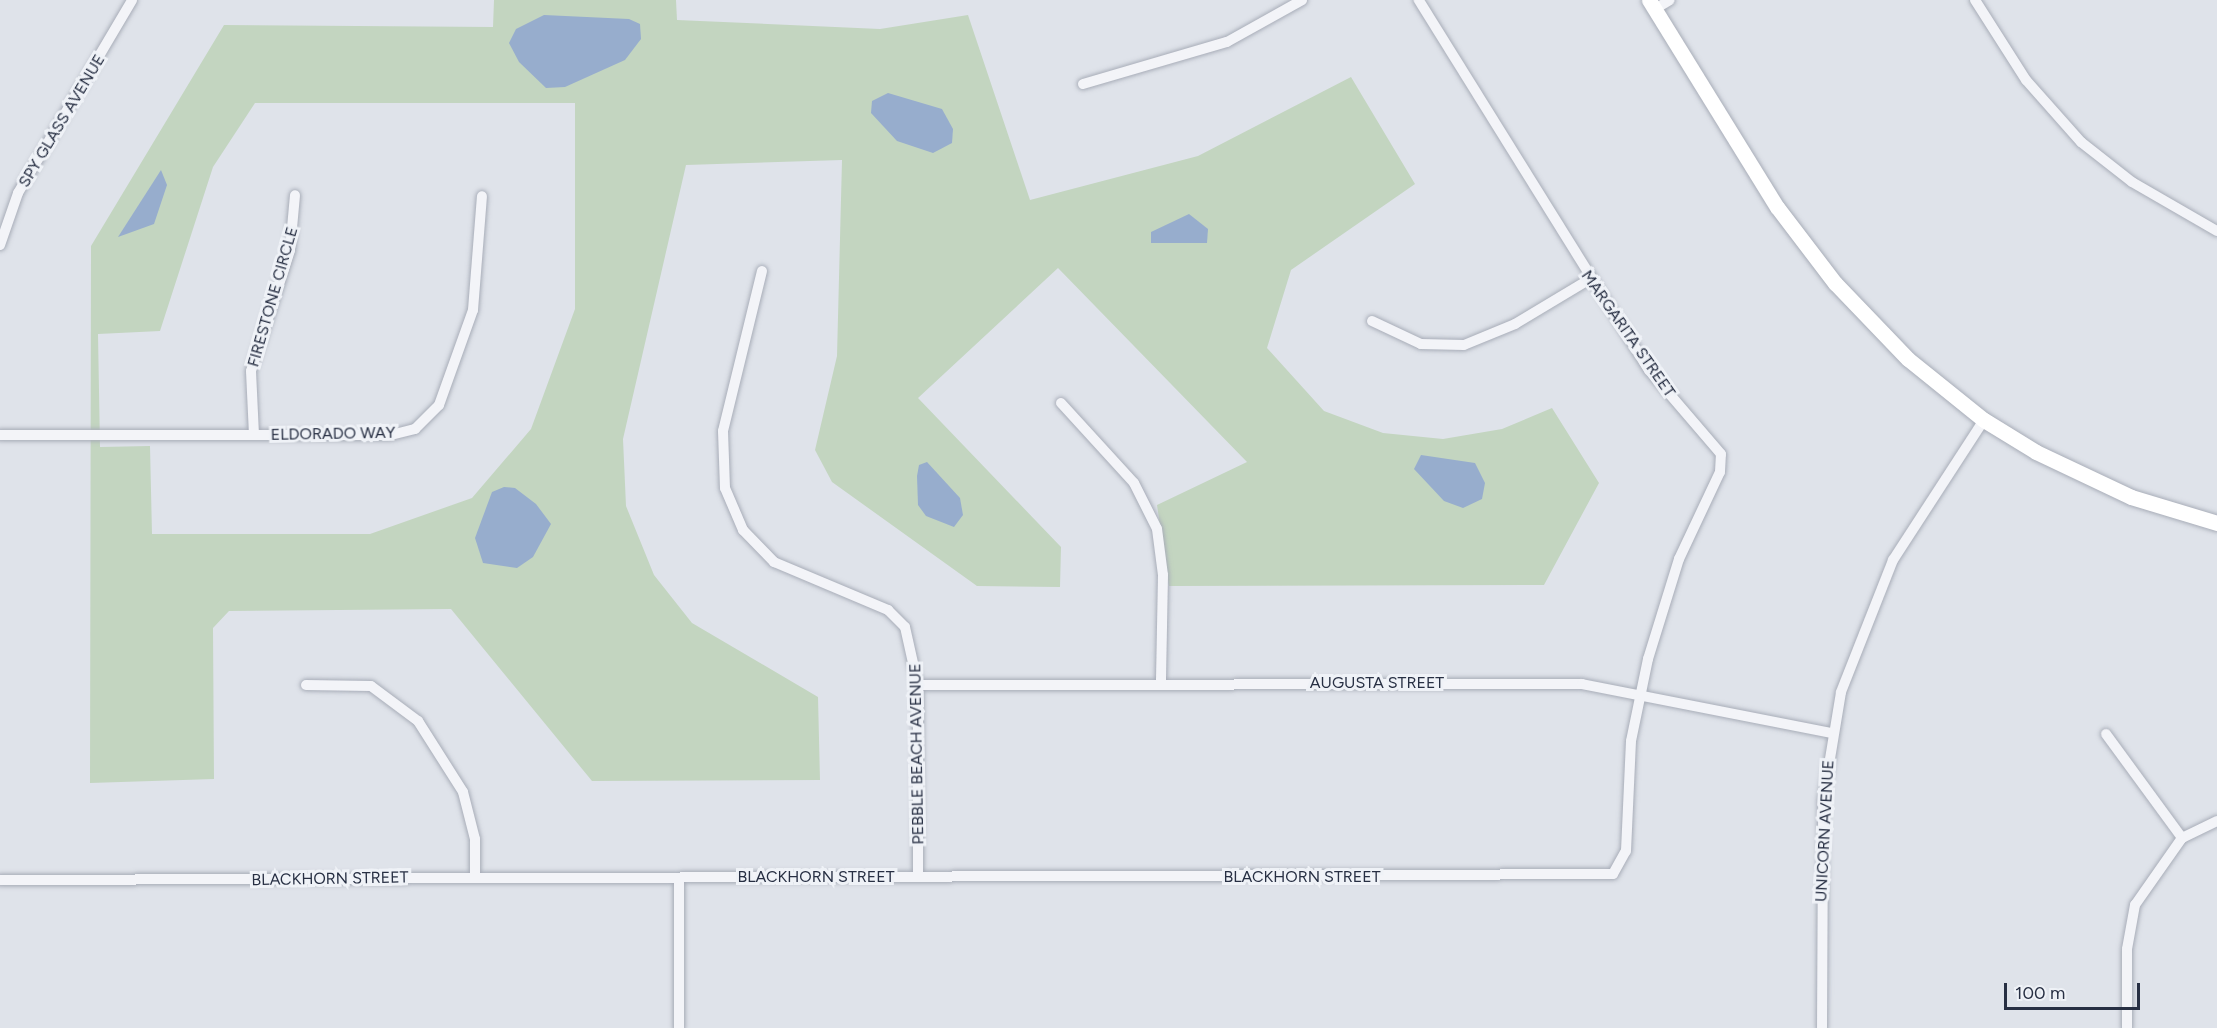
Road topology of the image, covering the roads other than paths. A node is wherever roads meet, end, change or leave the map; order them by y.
1 (132, 0) edge
2 (1302, 0) edge
3 (1419, 0) edge
4 (1670, 0) edge
5 (1975, 0) edge
6 (1652, 5) edge
7 (1083, 84) dead end
8 (295, 195) dead end
9 (482, 196) dead end
10 (2217, 231) edge
11 (0, 245) edge
12 (762, 271) dead end
13 (1590, 279) junction
14 (1372, 321) dead end
15 (1061, 403) dead end
16 (1984, 420) junction
17 (0, 435) edge
18 (254, 435) junction
19 (2217, 523) edge
20 (1161, 684) junction
21 (306, 685) dead end
22 (918, 685) junction
23 (1641, 692) junction
24 (1832, 733) junction
25 (2106, 734) dead end
26 (2217, 821) edge
27 (2182, 838) junction
28 (1625, 860) joint
29 (918, 877) junction
30 (475, 878) junction
31 (679, 878) junction
32 (0, 880) edge
33 (679, 1028) edge
34 (1822, 1028) edge
35 (2127, 1028) edge

1 - 11 street, SPY GLASS AVENUE
2 - 7 street
3 - 13 street, MARGARITA STREET
4 - 6 street
5 - 10 street
6 - 16 street
8 - 18 street, FIRESTONE CIRCLE
9 - 18 street, ELDORADO WAY
12 - 22 street, PEBBLE BEACH AVENUE
13 - 14 street
13 - 23 street, MARGARITA STREET
15 - 20 street
16 - 19 street
16 - 24 street, UNICORN AVENUE
17 - 18 street, ELDORADO WAY
20 - 22 street, AUGUSTA STREET
20 - 23 street, AUGUSTA STREET
21 - 30 street
22 - 29 street, PEBBLE BEACH AVENUE
23 - 24 street, AUGUSTA STREET
23 - 28 street, MARGARITA STREET
24 - 34 street, UNICORN AVENUE
25 - 27 street
26 - 27 street
27 - 35 street
28 - 29 street, BLACKHORN STREET
29 - 31 street, BLACKHORN STREET
30 - 31 street, BLACKHORN STREET
30 - 32 street, BLACKHORN STREET
31 - 33 street

